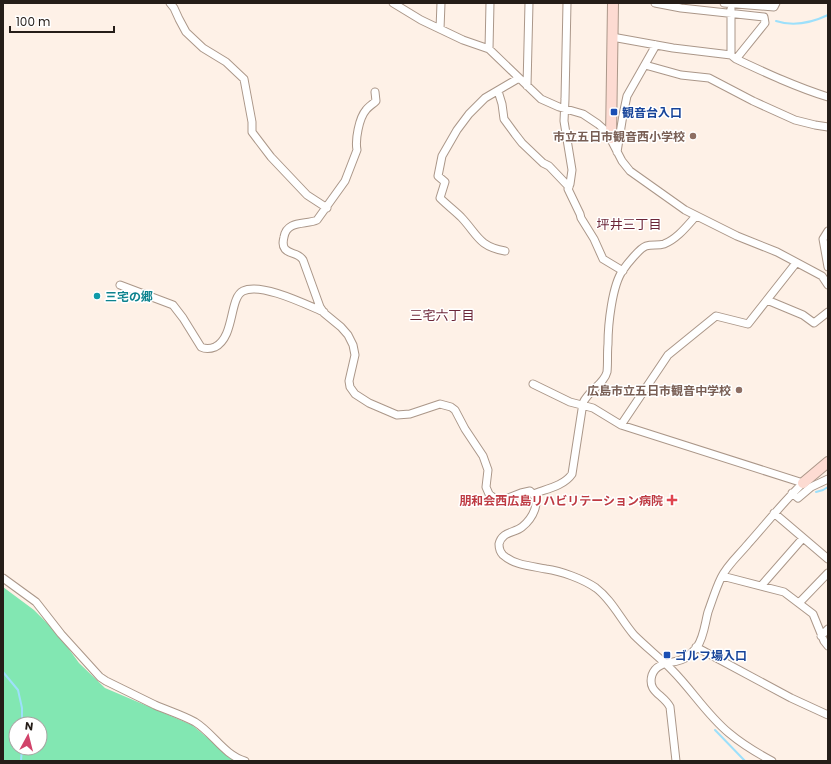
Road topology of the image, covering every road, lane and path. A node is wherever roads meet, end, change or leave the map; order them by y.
1 (170, 3) edge
2 (393, 3) edge
3 (441, 3) edge
4 (490, 3) edge
5 (529, 3) edge
6 (567, 3) edge
7 (613, 3) edge
8 (655, 3) edge
9 (729, 3) edge
10 (776, 3) edge
11 (731, 14) junction
12 (440, 29) junction
13 (612, 37) junction
14 (656, 45) junction
15 (489, 49) junction
16 (733, 57) junction
17 (645, 65) junction
18 (519, 78) junction
19 (527, 86) junction
20 (498, 91) junction
21 (375, 92) dead end
22 (828, 98) edge
23 (564, 108) junction
24 (828, 127) edge
25 (611, 138) junction
26 (617, 152) junction
27 (569, 187) junction
28 (327, 208) junction
29 (696, 216) junction
30 (828, 231) edge
31 (505, 251) dead end
32 (796, 263) junction
33 (828, 267) edge
34 (623, 271) junction
35 (825, 274) edge
36 (120, 285) dead end
37 (828, 285) edge
38 (767, 300) junction
39 (324, 312) junction
40 (828, 312) edge
41 (533, 384) dead end
42 (582, 406) junction
43 (621, 425) junction
44 (828, 462) edge
45 (828, 480) edge
46 (803, 483) junction
47 (792, 493) junction
48 (533, 494) junction
49 (774, 513) junction
50 (803, 538) junction
51 (828, 559) edge
52 (828, 573) edge
53 (722, 576) junction
54 (3, 578) edge
55 (761, 586) junction
56 (799, 603) junction
57 (828, 629) edge
58 (822, 636) junction
59 (828, 646) edge
60 (696, 647) junction
61 (665, 664) junction
62 (828, 715) edge
63 (245, 761) edge
64 (676, 761) edge
65 (772, 761) edge

1 - 28 street
2 - 12 street
3 - 12 street
4 - 15 street
5 - 19 street
6 - 23 street
7 - 13 street
8 - 11 street
9 - 10 street
9 - 11 street
11 - 16 street
11 - 16 street
12 - 15 street
13 - 14 street
13 - 25 street
14 - 16 street
14 - 17 street
15 - 18 street
16 - 22 street
17 - 24 street
17 - 26 street
18 - 19 street
18 - 20 street
19 - 23 street
20 - 27 street
20 - 31 street
21 - 28 street
23 - 25 street
23 - 27 street
25 - 26 street
26 - 29 street
27 - 34 street
28 - 39 street
29 - 32 street
29 - 34 street
30 - 33 street
32 - 35 street
32 - 38 street
34 - 42 street
35 - 37 street
36 - 39 street
38 - 40 street
38 - 43 street
39 - 48 street
41 - 42 street
42 - 43 street
42 - 48 street
43 - 46 street
44 - 46 street
45 - 47 street
46 - 47 street
47 - 49 street
48 - 61 street
49 - 50 street
49 - 53 street
50 - 51 street
50 - 55 street
52 - 56 street
53 - 55 street
53 - 60 street
54 - 63 street
55 - 56 street
56 - 58 street
57 - 58 street
58 - 59 street
60 - 61 street
60 - 62 street
61 - 64 street
61 - 65 street

